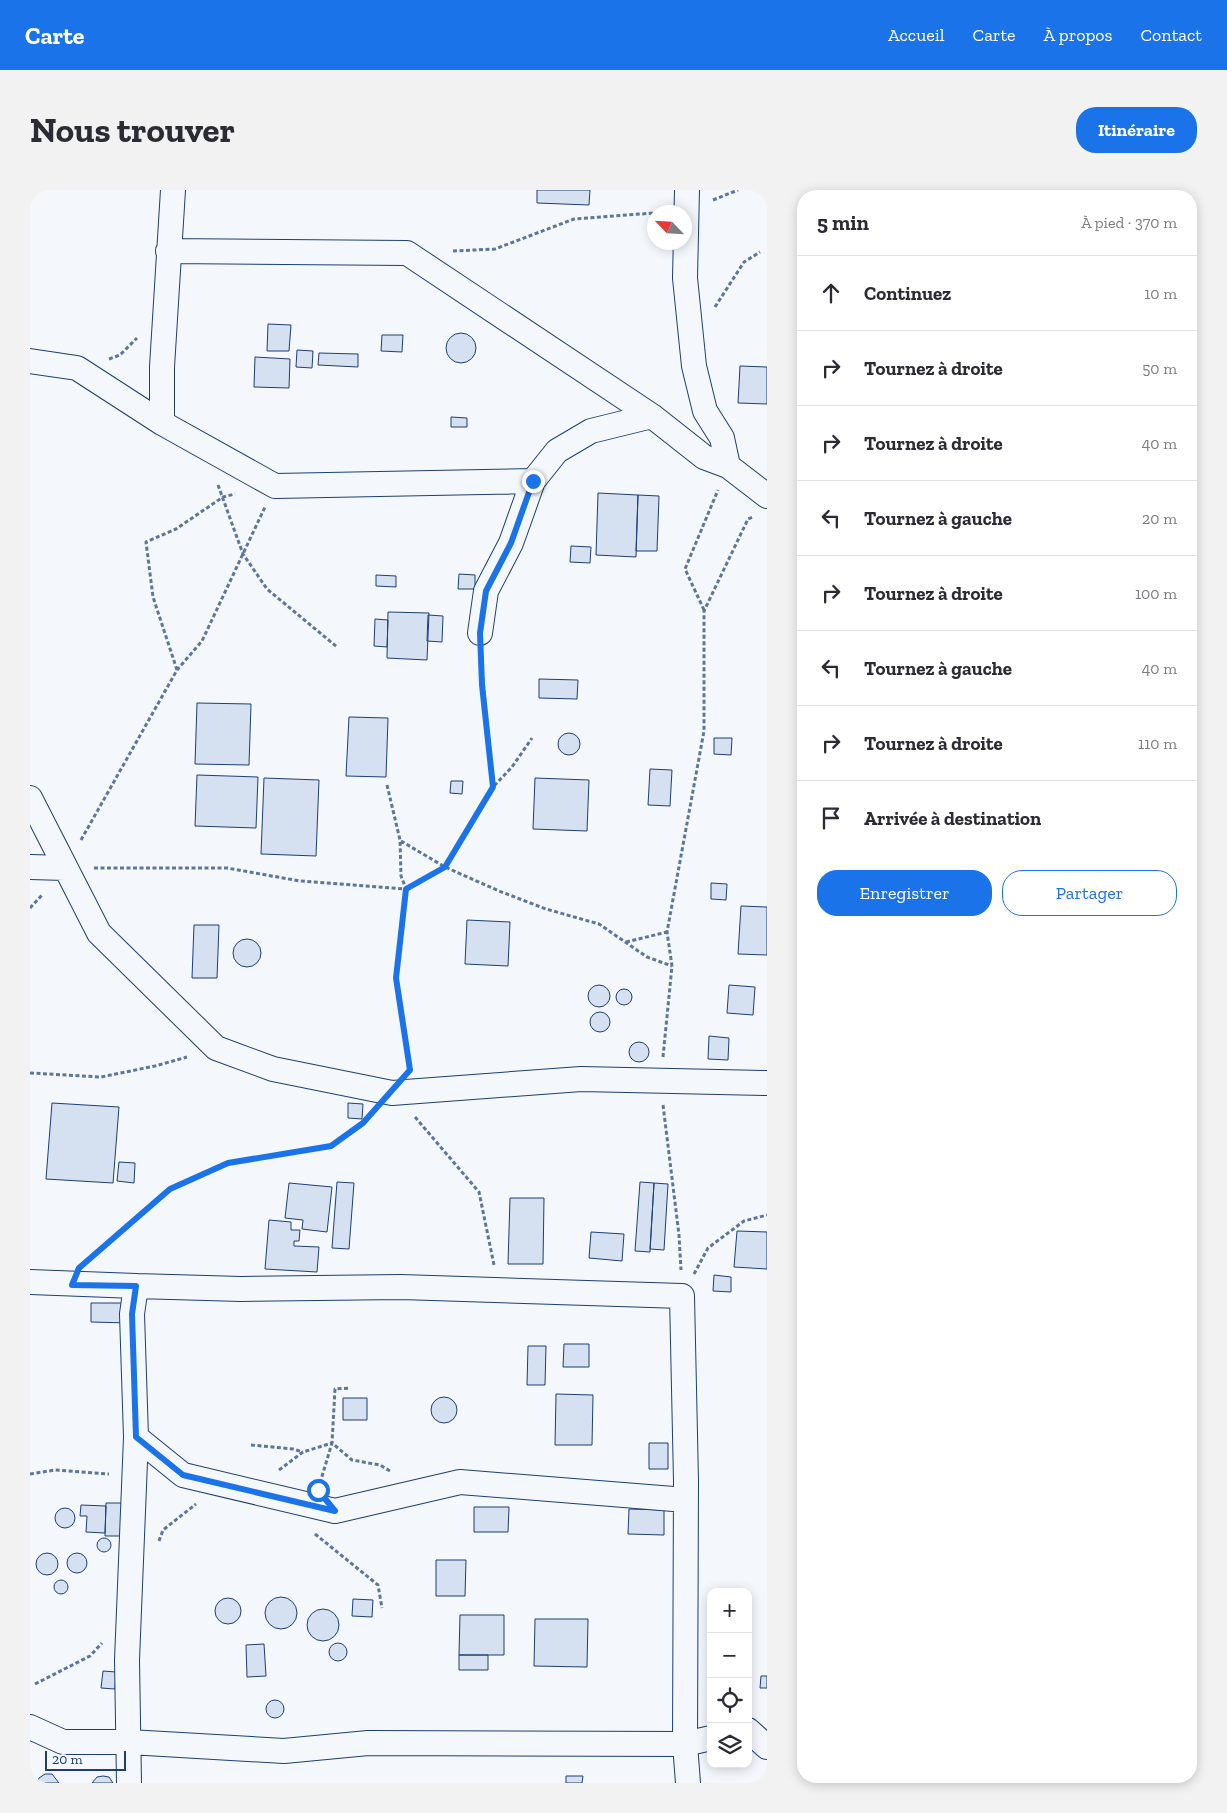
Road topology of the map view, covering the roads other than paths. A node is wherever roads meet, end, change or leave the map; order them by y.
1 (173, 190) edge
2 (687, 190) edge
3 (168, 251) junction
4 (30, 361) edge
5 (652, 416) junction
6 (162, 423) junction
7 (728, 466) junction
8 (533, 481) junction
9 (764, 505) edge
10 (480, 633) road end
11 (30, 798) edge
12 (30, 867) edge
13 (65, 868) junction
14 (767, 1083) edge
15 (30, 1282) edge
16 (136, 1286) junction
17 (136, 1437) junction
18 (686, 1500) junction
19 (30, 1728) edge
20 (752, 1734) edge
21 (707, 1739) edge
22 (129, 1742) junction
23 (685, 1744) junction
24 (767, 1747) edge
25 (129, 1783) edge
26 (688, 1783) edge

1 - 3 street
2 - 7 street
3 - 5 street
3 - 6 street
4 - 6 street
5 - 7 street
5 - 8 street
6 - 8 street
7 - 9 street
8 - 10 street
11 - 13 street
12 - 13 street
13 - 14 street
15 - 16 street
16 - 17 street
16 - 18 street
17 - 18 street
17 - 22 street
18 - 23 street
19 - 22 street
20 - 24 street
21 - 23 street
22 - 23 street
22 - 25 street
23 - 26 street

